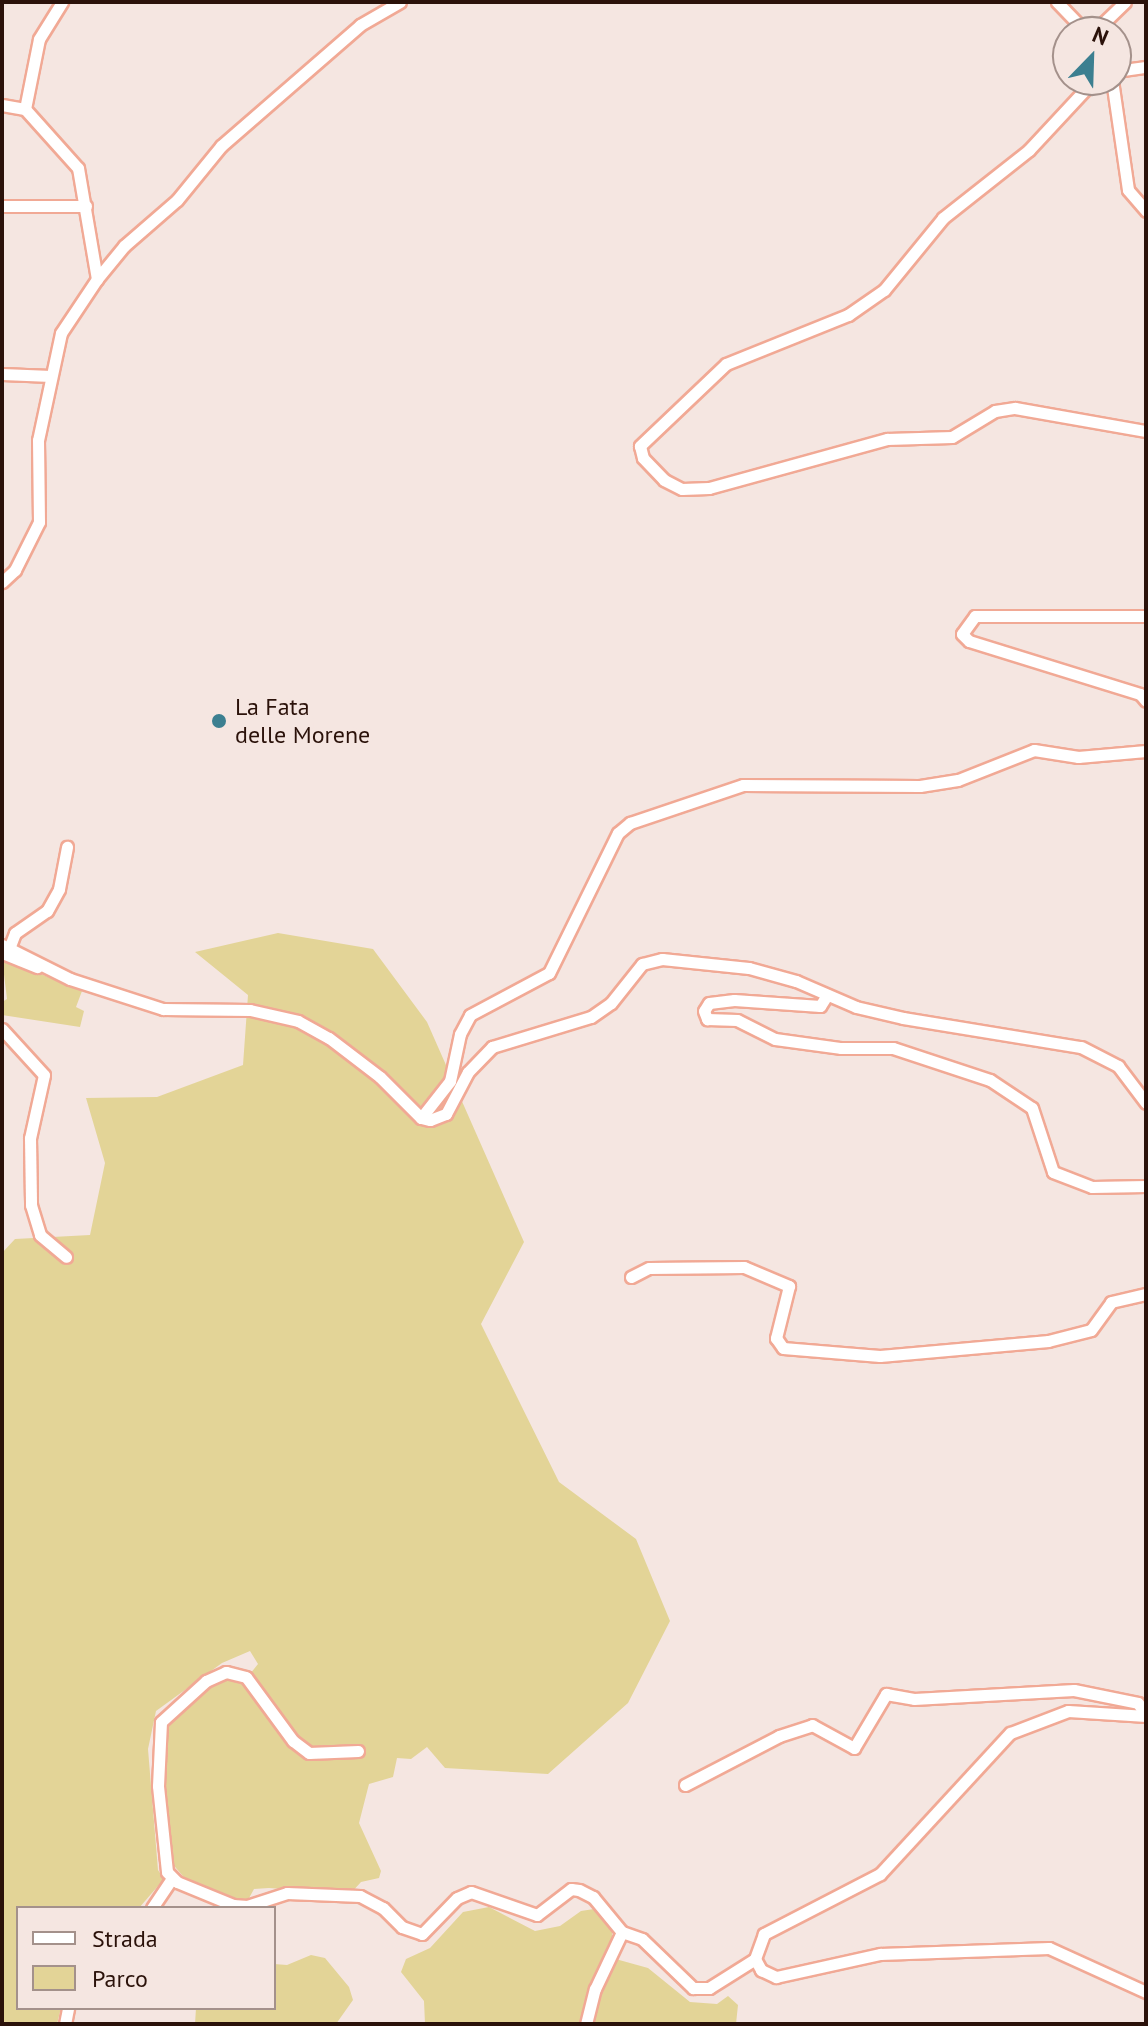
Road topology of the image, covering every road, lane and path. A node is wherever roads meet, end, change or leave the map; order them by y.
1 (62, 2) edge
2 (400, 2) edge
3 (1125, 2) edge
4 (1111, 16) edge
5 (1079, 96) edge
6 (1114, 96) edge
7 (2, 105) edge
8 (25, 109) junction
9 (2, 206) edge
10 (86, 206) junction
11 (1146, 211) edge
12 (97, 279) junction
13 (2, 374) edge
14 (51, 376) junction
15 (1146, 431) edge
16 (2, 582) edge
17 (1146, 616) edge
18 (1146, 701) edge
19 (1146, 751) edge
20 (67, 847) dead end
21 (5, 948) edge
22 (827, 995) junction
23 (2, 1029) edge
24 (1146, 1103) edge
25 (421, 1118) junction
26 (1146, 1186) edge
27 (66, 1257) dead end
28 (631, 1277) dead end
29 (1146, 1294) edge
30 (1146, 1716) edge
31 (358, 1751) dead end
32 (685, 1785) dead end
33 (172, 1878) junction
34 (153, 1906) edge
35 (622, 1932) junction
36 (755, 1959) junction
37 (1146, 1992) edge
38 (586, 2024) edge

1 - 8 street
2 - 12 street
3 - 4 street
5 - 15 street
6 - 11 street
7 - 8 street
8 - 10 street
9 - 10 street
10 - 12 street
12 - 14 street
13 - 14 street
14 - 16 street
17 - 18 street
19 - 25 street
20 - 21 street
21 - 25 street
22 - 24 street
22 - 25 street
22 - 26 street
23 - 27 street
28 - 29 street
30 - 32 street
30 - 36 street
31 - 33 street
33 - 34 street
33 - 35 street
35 - 36 street
35 - 38 street
36 - 37 street

